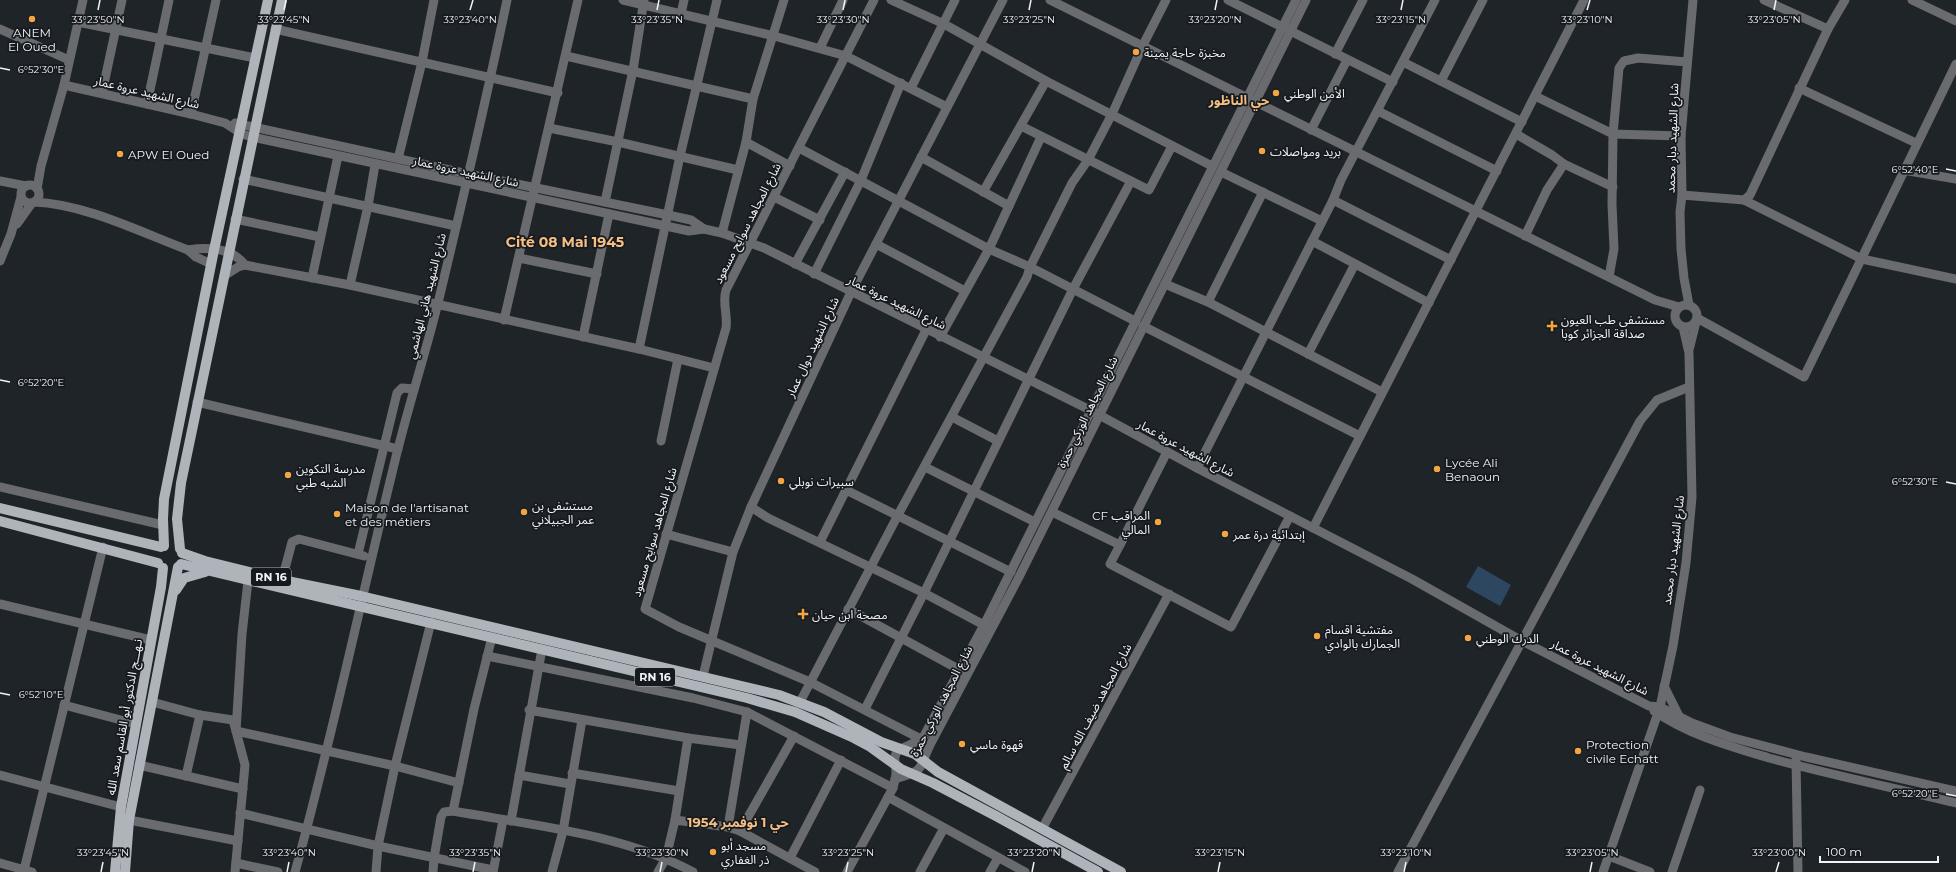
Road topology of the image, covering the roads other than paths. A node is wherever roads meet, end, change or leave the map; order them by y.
1 (83, 0) edge
2 (122, 0) edge
3 (169, 0) edge
4 (216, 0) edge
5 (268, 0) edge
6 (282, 0) edge
7 (434, 0) edge
8 (507, 0) edge
9 (578, 0) edge
10 (623, 0) edge
11 (684, 0) edge
12 (717, 0) edge
13 (784, 0) edge
14 (843, 0) edge
15 (874, 0) edge
16 (891, 0) edge
17 (955, 0) edge
18 (1004, 0) edge
19 (1050, 0) edge
20 (1228, 0) edge
21 (1296, 0) edge
22 (1306, 0) edge
23 (1363, 0) edge
24 (1434, 0) edge
25 (1483, 0) edge
26 (1584, 0) edge
27 (1693, 0) edge
28 (1764, 0) edge
29 (1845, 0) edge
30 (1912, 0) edge
31 (1163, 1) edge
32 (644, 3) edge
33 (681, 14) junction
34 (1956, 21) edge
35 (78, 22) junction
36 (714, 22) junction
37 (944, 24) junction
38 (275, 28) junction
39 (0, 29) edge
40 (1286, 29) junction
41 (1828, 29) junction
42 (116, 30) junction
43 (774, 36) junction
44 (161, 39) junction
45 (981, 45) junction
46 (1143, 45) junction
47 (205, 48) junction
48 (820, 48) junction
49 (1335, 54) junction
50 (566, 56) junction
51 (846, 56) junction
52 (255, 58) junction
53 (69, 60) junction
54 (1347, 60) junction
55 (422, 62) junction
56 (1404, 62) junction
57 (1687, 62) junction
58 (1956, 64) edge
59 (632, 70) junction
60 (491, 78) junction
61 (1046, 81) junction
62 (1441, 81) junction
63 (1393, 82) junction
64 (901, 83) junction
65 (64, 85) junction
66 (697, 85) junction
67 (911, 88) junction
68 (1799, 88) junction
69 (102, 93) junction
70 (558, 93) junction
71 (1535, 96) junction
72 (1246, 98) junction
73 (753, 99) junction
74 (1255, 102) junction
75 (147, 104) junction
76 (947, 107) junction
77 (1378, 111) junction
78 (191, 114) junction
79 (1112, 114) junction
80 (1522, 122) junction
81 (254, 126) junction
82 (1021, 126) junction
83 (240, 127) junction
84 (549, 128) junction
85 (1311, 130) junction
86 (1516, 134) junction
87 (1613, 134) junction
88 (1681, 136) junction
89 (252, 137) junction
90 (1041, 137) junction
91 (618, 142) junction
92 (746, 142) junction
93 (1916, 143) junction
94 (1172, 146) junction
95 (799, 148) junction
96 (1356, 152) junction
97 (338, 156) junction
98 (680, 156) junction
99 (921, 157) junction
100 (398, 159) junction
101 (1088, 160) junction
102 (1564, 164) junction
103 (375, 165) junction
104 (790, 166) junction
105 (1212, 166) junction
106 (738, 170) junction
107 (1903, 170) junction
108 (1497, 171) junction
109 (844, 172) junction
110 (1221, 172) junction
111 (243, 179) junction
112 (467, 179) junction
113 (1956, 179) edge
114 (861, 180) junction
115 (0, 181) edge
116 (1131, 181) junction
117 (1613, 187) junction
118 (32, 188) junction
119 (534, 188) junction
120 (983, 192) junction
121 (1263, 192) junction
122 (1682, 195) junction
123 (21, 197) junction
124 (774, 197) junction
125 (328, 198) junction
126 (532, 198) junction
127 (1333, 200) junction
128 (1744, 200) junction
129 (898, 201) junction
130 (605, 202) junction
131 (33, 203) junction
132 (56, 204) junction
133 (368, 206) junction
134 (1009, 206) junction
135 (1476, 212) junction
136 (609, 214) junction
137 (668, 215) junction
138 (235, 219) junction
139 (820, 220) junction
140 (1322, 221) junction
141 (456, 226) junction
142 (666, 226) junction
143 (704, 229) junction
144 (722, 233) junction
145 (11, 234) junction
146 (1525, 236) junction
147 (320, 238) junction
148 (1312, 241) junction
149 (750, 242) junction
150 (876, 244) junction
151 (989, 248) junction
152 (188, 250) junction
153 (214, 250) junction
154 (229, 253) junction
155 (518, 258) junction
156 (1862, 259) junction
157 (1452, 260) junction
158 (0, 261) edge
159 (211, 264) junction
160 (795, 264) junction
161 (1355, 264) junction
162 (245, 266) junction
163 (1030, 267) junction
164 (597, 274) junction
165 (814, 274) junction
166 (224, 276) junction
167 (1609, 277) junction
168 (312, 278) junction
169 (1956, 279) edge
170 (1165, 284) junction
171 (350, 285) junction
172 (1073, 289) junction
173 (965, 291) junction
174 (851, 292) junction
175 (1208, 302) junction
176 (1429, 303) junction
177 (438, 305) junction
178 (1681, 308) junction
179 (504, 320) junction
180 (1697, 320) junction
181 (1135, 321) junction
182 (1143, 326) junction
183 (1683, 327) junction
184 (926, 330) junction
185 (1265, 332) junction
186 (583, 337) junction
187 (940, 337) junction
188 (640, 349) junction
189 (1689, 353) junction
190 (1308, 354) junction
191 (984, 358) junction
192 (678, 359) junction
193 (714, 368) junction
194 (1242, 376) junction
195 (1028, 379) junction
196 (1689, 387) junction
197 (414, 389) junction
198 (1382, 392) junction
199 (197, 402) junction
200 (1090, 410) junction
201 (1099, 415) junction
202 (952, 417) junction
203 (1360, 436) junction
204 (661, 440) dead end
205 (998, 441) junction
206 (386, 445) junction
207 (398, 449) junction
208 (1167, 452) junction
209 (924, 467) junction
210 (1197, 468) junction
211 (0, 487) edge
212 (846, 490) junction
213 (974, 490) junction
214 (751, 507) junction
215 (0, 508) edge
216 (1052, 512) junction
217 (898, 515) junction
218 (1290, 516) junction
219 (0, 521) edge
220 (1035, 522) junction
221 (163, 525) junction
222 (1313, 528) junction
223 (666, 534) junction
224 (949, 541) junction
225 (820, 542) junction
226 (1120, 545) junction
227 (162, 546) junction
228 (103, 547) junction
229 (181, 551) junction
230 (733, 552) junction
231 (358, 554) junction
232 (371, 557) junction
233 (180, 565) junction
234 (160, 566) junction
235 (871, 567) junction
236 (208, 572) junction
237 (1011, 572) junction
238 (248, 580) junction
239 (282, 580) junction
240 (924, 593) junction
241 (1169, 594) junction
242 (173, 595) junction
243 (361, 596) junction
244 (391, 602) junction
245 (0, 604) edge
246 (360, 606) junction
247 (848, 609) junction
248 (389, 613) junction
249 (431, 622) junction
250 (84, 624) junction
251 (984, 625) junction
252 (492, 637) junction
253 (901, 638) junction
254 (151, 640) junction
255 (711, 640) junction
256 (1522, 641) junction
257 (542, 649) junction
258 (487, 656) junction
259 (538, 666) junction
260 (960, 670) junction
261 (703, 676) junction
262 (810, 682) junction
263 (1664, 686) junction
264 (152, 702) junction
265 (800, 702) junction
266 (64, 705) junction
267 (1656, 708) junction
268 (865, 709) junction
269 (529, 710) junction
270 (747, 712) junction
271 (200, 715) junction
272 (582, 720) junction
273 (1677, 720) junction
274 (136, 724) junction
275 (236, 731) junction
276 (1652, 732) junction
277 (794, 736) junction
278 (688, 738) junction
279 (921, 739) junction
280 (741, 745) junction
281 (901, 749) junction
282 (327, 752) junction
283 (1797, 755) junction
284 (841, 760) junction
285 (924, 760) junction
286 (139, 765) junction
287 (1796, 765) junction
288 (395, 766) junction
289 (895, 766) junction
290 (572, 773) junction
291 (912, 774) junction
292 (519, 775) junction
293 (0, 776) edge
294 (186, 776) junction
295 (895, 779) junction
296 (459, 783) junction
297 (570, 784) junction
298 (44, 787) junction
299 (243, 790) junction
300 (1700, 790) dead end
301 (679, 791) junction
302 (1956, 792) edge
303 (891, 793) junction
304 (1956, 803) edge
305 (121, 807) junction
306 (453, 811) junction
307 (240, 813) junction
308 (129, 820) junction
309 (507, 820) junction
310 (675, 820) junction
311 (728, 827) junction
312 (944, 828) junction
313 (307, 829) junction
314 (1042, 829) junction
315 (563, 831) junction
316 (740, 831) junction
317 (238, 842) junction
318 (378, 846) junction
319 (1609, 856) junction
320 (434, 858) junction
321 (666, 858) junction
322 (790, 858) junction
323 (998, 858) junction
324 (0, 863) edge
325 (236, 867) edge
326 (28, 871) edge
327 (493, 871) edge
328 (115, 872) edge
329 (125, 872) edge
330 (278, 872) edge
331 (295, 872) edge
332 (376, 872) edge
333 (434, 872) edge
334 (552, 872) edge
335 (658, 872) edge
336 (693, 872) edge
337 (815, 872) edge
338 (847, 872) edge
339 (920, 872) edge
340 (990, 872) edge
341 (1025, 872) edge
342 (1098, 872) edge
343 (1121, 872) edge
344 (1398, 872) edge
345 (1598, 872) edge
346 (1603, 872) edge
347 (1650, 872) edge
348 (1672, 872) edge
349 (1798, 872) edge

1 - 35 street
2 - 42 street
3 - 44 street
4 - 47 street
5 - 52 main road
6 - 38 main road
7 - 55 street
8 - 60 street, شارع الشهيد هاني الهاشمي
9 - 50 street
10 - 32 street
11 - 33 street
12 - 36 street
13 - 43 street
14 - 48 street
15 - 51 street, شارع المجاهد سوايح مسعود
16 - 37 street
17 - 37 street
18 - 45 street, شارع الشهيد دوال عمار
19 - 46 street
20 - 40 street
21 - 40 street, شارع المجاهد الوركي حمزة
22 - 40 street, شارع المجاهد الوركي حمزة
23 - 49 street
24 - 56 street
25 - 62 street
26 - 71 street
27 - 57 street, شارع الشهيد دبار محمد
28 - 41 street
29 - 41 street
30 - 34 street
31 - 46 street
32 - 33 street
32 - 59 street
33 - 36 street
35 - 42 street
35 - 53 street
36 - 43 street
36 - 66 street
37 - 45 street
37 - 67 street
38 - 55 street
38 - 81 main road
39 - 53 street
40 - 49 street
40 - 72 street, شارع المجاهد الوركي حمزة
40 - 74 street, شارع المجاهد الوركي حمزة
41 - 68 street
42 - 44 street
42 - 69 street
43 - 48 street
43 - 73 street
44 - 47 street
44 - 75 street
45 - 61 street
45 - 76 street, شارع الشهيد دوال عمار
46 - 72 street
46 - 79 street
47 - 52 street
47 - 78 street
48 - 51 street
49 - 54 street
50 - 59 street
50 - 70 street
51 - 64 street
51 - 95 street, شارع المجاهد سوايح مسعود
52 - 83 main road
53 - 65 street
54 - 63 street
54 - 85 street
55 - 60 street
55 - 100 street
56 - 62 street
56 - 63 street
57 - 87 street
57 - 88 street, شارع الشهيد دبار محمد
58 - 93 street
59 - 66 street
59 - 91 street
60 - 70 street
60 - 112 street, شارع الشهيد هاني الهاشمي
61 - 79 street
61 - 82 street
62 - 80 street
63 - 77 street
64 - 67 street
64 - 114 street
65 - 69 street, شارع الشهيد عروة عمار
65 - 118 street
66 - 73 street
66 - 98 street
67 - 76 street
68 - 93 street
68 - 128 street
69 - 75 street, شارع الشهيد عروة عمار
70 - 84 street
71 - 80 street
71 - 87 street
72 - 74 street
72 - 105 street, شارع المجاهد الوركي حمزة
73 - 92 street
74 - 85 street
74 - 110 street, شارع المجاهد الوركي حمزة
75 - 78 street, شارع الشهيد عروة عمار
76 - 99 street, شارع الشهيد دوال عمار
77 - 96 street
77 - 108 street
78 - 83 street, شارع الشهيد عروة عمار
79 - 94 street
79 - 101 street
80 - 86 street
81 - 83 street, شارع الشهيد عروة عمار
81 - 89 main road
81 - 100 street, شارع الشهيد عروة عمار
82 - 90 street
82 - 120 street
83 - 89 street, شارع الشهيد عروة عمار
83 - 153 main road
84 - 91 street
84 - 119 street
85 - 96 street
86 - 102 street
86 - 108 street
87 - 88 street
87 - 117 street
88 - 122 street, شارع الشهيد دبار محمد
89 - 97 street, شارع الشهيد عروة عمار
89 - 111 main road
90 - 101 street
90 - 134 street
91 - 98 street
91 - 130 street
92 - 104 street
92 - 106 street
93 - 107 street
94 - 105 street
94 - 116 street
95 - 104 street, شارع المجاهد سوايح مسعود
95 - 109 street
96 - 127 street
96 - 135 street
97 - 103 street, شارع الشهيد عروة عمار
97 - 125 street
98 - 106 street
98 - 137 street
99 - 120 street
99 - 129 street, شارع الشهيد دوال عمار
100 - 112 street, شارع الشهيد عروة عمار
101 - 116 street
101 - 163 street
102 - 117 street
102 - 146 street
103 - 112 street, شارع الشهيد عروة عمار
103 - 133 street
104 - 124 street, شارع المجاهد سوايح مسعود
105 - 181 street, شارع المجاهد الوركي حمزة
106 - 144 street
107 - 113 street
107 - 156 street
108 - 135 street
109 - 114 street
109 - 139 street
110 - 121 street
110 - 170 street, شارع المجاهد الوركي حمزة
111 - 125 street
111 - 138 main road
112 - 119 street, شارع الشهيد عروة عمار
112 - 126 street, شارع الشهيد عروة عمار
112 - 141 street, شارع الشهيد هاني الهاشمي
114 - 129 street
114 - 165 street
115 - 118 street
115 - 123 street
116 - 172 street
117 - 167 street
118 - 123 street
118 - 131 street
118 - 132 street
119 - 126 street
119 - 130 street, شارع الشهيد عروة عمار
120 - 134 street
121 - 140 street
121 - 175 street
122 - 128 street
122 - 178 street, شارع الشهيد دبار محمد
123 - 131 street
123 - 145 street
124 - 139 street
124 - 149 street, شارع المجاهد سوايح مسعود
125 - 133 street
125 - 147 street
126 - 136 street, شارع الشهيد عروة عمار
126 - 155 street
127 - 140 street
127 - 157 street
128 - 156 street
129 - 150 street, شارع الشهيد دوال عمار
129 - 151 street
130 - 137 street, شارع الشهيد عروة عمار
131 - 132 street
131 - 145 street
132 - 152 street
133 - 141 street
133 - 171 street
134 - 151 street
135 - 146 street
135 - 157 street
136 - 142 street, شارع الشهيد عروة عمار
136 - 164 street
137 - 142 street
137 - 143 street, شارع الشهيد عروة عمار
138 - 147 street
138 - 154 main road
139 - 160 street
140 - 148 street
141 - 177 street, شارع الشهيد هاني الهاشمي
142 - 143 street, شارع الشهيد عروة عمار
142 - 188 street
143 - 144 street, شارع الشهيد عروة عمار
144 - 149 street, شارع الشهيد عروة عمار
145 - 158 street
146 - 167 street
147 - 168 street
148 - 161 street
148 - 185 street
149 - 160 street, شارع الشهيد عروة عمار
149 - 193 street, شارع المجاهد سوايح مسعود
150 - 173 street
150 - 174 street, شارع الشهيد دوال عمار
151 - 163 street
151 - 173 street
152 - 153 street
152 - 159 street
153 - 154 street
153 - 159 main road
154 - 162 street
154 - 166 main road
155 - 164 street
155 - 179 street
156 - 169 street
156 - 180 street
157 - 176 street
159 - 221 main road
160 - 165 street, شارع الشهيد عروة عمار
161 - 176 street
161 - 190 street
162 - 166 street
162 - 168 street
163 - 172 street
163 - 191 street
164 - 186 street
165 - 174 street, شارع الشهيد عروة عمار
166 - 199 main road
167 - 178 street
168 - 171 street
170 - 175 street
170 - 182 street, شارع المجاهد الوركي حمزة
171 - 177 street
172 - 181 street
172 - 195 street
173 - 187 street
174 - 184 street, شارع الشهيد عروة عمار
174 - 214 street, شارع الشهيد دوال عمار
175 - 185 street
176 - 198 street
177 - 179 street
177 - 197 street, شارع الشهيد هاني الهاشمي
178 - 180 street
178 - 183 street
179 - 186 street
180 - 183 street
180 - 189 street
181 - 200 street, شارع المجاهد الوركي حمزة
182 - 194 street
182 - 201 street, شارع المجاهد الوركي حمزة
183 - 189 street
184 - 187 street, شارع الشهيد عروة عمار
184 - 212 street
185 - 190 street
185 - 194 street
186 - 188 street
187 - 191 street, شارع الشهيد عروة عمار
188 - 192 street
189 - 196 street, شارع الشهيد دبار محمد
190 - 198 street
191 - 195 street, شارع الشهيد عروة عمار
191 - 202 street
192 - 193 street
192 - 204 street
193 - 223 street, شارع المجاهد سوايح مسعود
194 - 203 street
194 - 210 street
195 - 200 street, شارع الشهيد عروة عمار
195 - 205 street
196 - 256 street
196 - 263 street, شارع الشهيد دبار محمد
197 - 206 street
197 - 207 street, شارع الشهيد هاني الهاشمي
198 - 203 street
199 - 206 street
199 - 229 main road
200 - 201 street, شارع الشهيد عروة عمار
200 - 220 street, شارع المجاهد الوركي حمزة
201 - 208 street, شارع الشهيد عروة عمار
201 - 216 street, شارع المجاهد الوركي حمزة
202 - 205 street
202 - 209 street
203 - 222 street
205 - 213 street
206 - 207 street
206 - 231 street
207 - 232 street, شارع الشهيد هاني الهاشمي
208 - 210 street, شارع الشهيد عروة عمار
208 - 226 street
209 - 213 street
209 - 217 street
210 - 218 street, شارع الشهيد عروة عمار
211 - 221 street
212 - 217 street
212 - 225 street
213 - 220 street
213 - 224 street
214 - 225 street
214 - 230 street, شارع الشهيد دوال عمار
215 - 227 main road
216 - 226 street
216 - 285 street, شارع المجاهد الوركي حمزة
217 - 224 street
217 - 235 street
218 - 222 street, شارع الشهيد عروة عمار
218 - 241 street
219 - 228 main road
220 - 237 street, شارع المجاهد الوركي حمزة
221 - 227 main road
222 - 256 street, شارع الشهيد عروة عمار
223 - 230 street
223 - 255 street, شارع المجاهد سوايح مسعود
224 - 237 street
224 - 240 street
225 - 235 street
226 - 241 street
227 - 229 main road
227 - 234 main road
228 - 234 main road
228 - 250 street
229 - 233 main road
229 - 239 main road, RN 16
230 - 255 street, شارع الشهيد دوال عمار
231 - 232 street
231 - 239 street
232 - 243 street, شارع الشهيد هاني الهاشمي
233 - 234 main road
233 - 236 main road, RN 16
233 - 242 main road, نـهـــج الدكتور أبو القاسم سعد الله
234 - 254 main road, نـهـــج الدكتور أبو القاسم سعد الله
235 - 240 street
235 - 247 street
236 - 238 main road, RN 16
236 - 242 main road
237 - 251 street, شارع المجاهد الوركي حمزة
238 - 246 main road, RN 16
238 - 275 street
239 - 243 main road, RN 16
240 - 251 street
240 - 253 street
241 - 314 street, شارع المجاهد ضيف الله سالم
242 - 264 main road, نـهـــج الدكتور أبو القاسم سعد الله
243 - 244 main road, RN 16
243 - 246 street, شارع الشهيد هاني الهاشمي
244 - 248 main road
244 - 261 main road, RN 16
245 - 250 street
246 - 248 main road, RN 16
246 - 282 street, شارع الشهيد هاني الهاشمي
247 - 253 street
247 - 262 street
248 - 249 main road, RN 16
249 - 252 main road, RN 16
249 - 288 street
250 - 254 street
250 - 266 street
251 - 260 street, شارع المجاهد الوركي حمزة
252 - 257 main road, RN 16
252 - 258 street
253 - 260 street
253 - 268 street
254 - 274 main road, نـهـــج الدكتور أبو القاسم سعد الله
255 - 261 street, شارع الشهيد دوال عمار
255 - 262 street
256 - 267 street, شارع الشهيد عروة عمار
256 - 344 street
257 - 259 street
257 - 289 main road, RN 16
258 - 259 street
258 - 296 street
259 - 269 street
259 - 270 street
260 - 279 street, شارع المجاهد الوركي حمزة
261 - 265 main road, RN 16
262 - 265 street
262 - 268 street
263 - 267 street, شارع الشهيد دبار محمد
263 - 273 street
264 - 271 street
264 - 286 main road, نـهـــج الدكتور أبو القاسم سعد الله
265 - 281 main road, RN 16
266 - 274 street
266 - 298 street
267 - 273 street, شارع الشهيد عروة عمار
267 - 276 street, شارع الشهيد دبار محمد
267 - 345 street, شارع الشهيد دبار محمد
268 - 279 street
269 - 272 street
269 - 292 street
270 - 277 street
270 - 280 street
271 - 275 street
271 - 294 street
272 - 278 street
272 - 290 street
273 - 276 street
273 - 283 street, شارع الشهيد عروة عمار
273 - 287 street, شارع الشهيد عروة عمار
274 - 305 main road, نـهـــج الدكتور أبو القاسم سعد الله
275 - 282 street
275 - 299 street
276 - 319 street, شارع الشهيد دبار محمد
277 - 284 street
277 - 316 street
278 - 280 street
278 - 301 street
279 - 281 street, شارع المجاهد الوركي حمزة
280 - 311 street
281 - 285 main road, RN 16
281 - 289 street, شارع المجاهد الوركي حمزة
282 - 288 street
282 - 313 street, شارع الشهيد هاني الهاشمي
283 - 287 street
283 - 302 street, شارع الشهيد عروة عمار
284 - 303 street
284 - 322 street
285 - 291 street, شارع المجاهد الوركي حمزة
285 - 314 main road, RN 16
286 - 294 street
286 - 308 main road, نـهـــج الدكتور أبو القاسم سعد الله
287 - 304 street, شارع الشهيد عروة عمار
287 - 349 street
288 - 296 street
288 - 318 street
289 - 291 main road, RN 16
289 - 295 street, شارع المجاهد الوركي حمزة
290 - 297 street
290 - 301 street
291 - 295 street, شارع المجاهد الوركي حمزة
291 - 342 main road, RN 16
292 - 297 street
292 - 309 street
293 - 298 street
294 - 299 street
295 - 303 street
296 - 306 street
297 - 315 street
298 - 305 street
298 - 326 street
299 - 307 street
300 - 348 street
301 - 310 street
303 - 312 street
303 - 338 street
305 - 328 main road, نـهـــج الدكتور أبو القاسم سعد الله
306 - 309 street
306 - 320 street
307 - 313 street
307 - 317 street
308 - 317 street
308 - 329 main road, نـهـــج الدكتور أبو القاسم سعد الله
309 - 315 street
309 - 327 street
310 - 311 street
310 - 321 street
311 - 316 street
312 - 323 street
312 - 339 street
313 - 318 street
313 - 331 street, شارع الشهيد هاني الهاشمي
314 - 343 main road, RN 16
315 - 321 street
315 - 334 street
316 - 322 street
317 - 325 street
318 - 320 street
318 - 332 street
319 - 346 street, شارع الشهيد دبار محمد
319 - 347 street
320 - 327 street
320 - 333 street
321 - 335 street
321 - 336 street
322 - 337 street
323 - 340 street
323 - 341 street
324 - 326 street
325 - 330 street

